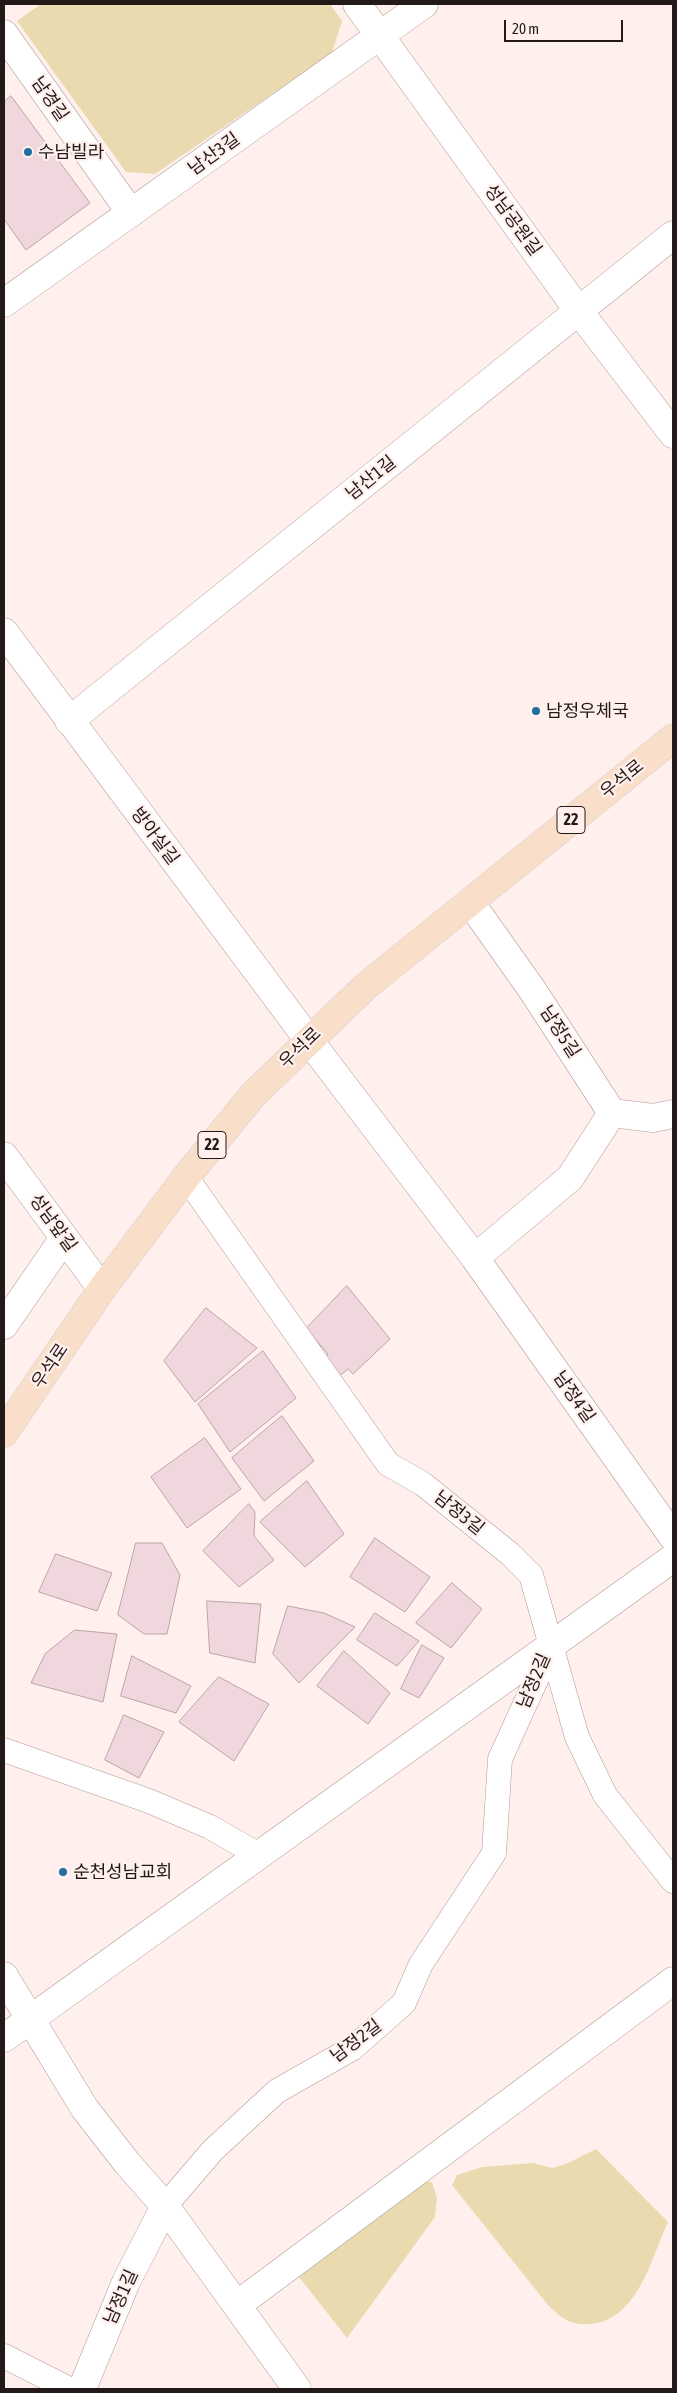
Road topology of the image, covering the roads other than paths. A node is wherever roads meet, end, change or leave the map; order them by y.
1 (357, 4) edge
2 (424, 4) edge
3 (4, 34) edge
4 (380, 35) junction
5 (131, 213) junction
6 (673, 235) edge
7 (4, 303) edge
8 (578, 310) junction
9 (673, 434) edge
10 (4, 632) edge
11 (68, 721) junction
12 (673, 738) edge
13 (470, 902) junction
14 (308, 1040) junction
15 (612, 1113) junction
16 (673, 1114) edge
17 (4, 1156) edge
18 (186, 1177) junction
19 (64, 1238) junction
20 (475, 1258) junction
21 (102, 1289) junction
22 (4, 1325) edge
23 (4, 1433) edge
24 (673, 1537) edge
25 (673, 1558) edge
26 (551, 1647) junction
27 (4, 1750) edge
28 (259, 1855) junction
29 (673, 1880) edge
30 (4, 1976) edge
31 (673, 1981) edge
32 (30, 2019) junction
33 (4, 2038) edge
34 (165, 2206) junction
35 (237, 2305) junction
36 (4, 2356) edge
37 (69, 2389) edge
38 (82, 2389) edge
39 (297, 2389) edge

1 - 4 street, 성남공원길
2 - 4 street, 남산3길
3 - 5 street, 남경길
4 - 5 street, 남산3길
4 - 8 street, 성남공원길
5 - 7 street, 남산3길
6 - 8 street, 남산1길
8 - 9 street, 성남공원길
8 - 11 street, 남산1길
10 - 11 street, 방아실길
11 - 14 street, 방아실길
12 - 13 main road, 우석로 / 22
13 - 14 main road, 우석로 / 22
13 - 15 street, 남정5길
14 - 18 main road, 우석로 / 22
14 - 20 street, 남정4길
15 - 16 street
15 - 20 street
17 - 19 street, 성남앞길
18 - 21 main road, 우석로 / 22
18 - 26 lane, 남정3길
19 - 21 street, 성남앞길
19 - 22 street
20 - 24 street, 남정4길
21 - 23 main road, 우석로 / 22
25 - 26 street
26 - 28 street, 남정2길
26 - 29 lane, 남정3길
26 - 34 lane, 남정2길
27 - 28 lane
28 - 32 street, 남정2길
30 - 32 street
31 - 35 street
32 - 33 street
32 - 34 street
34 - 35 street
34 - 38 street, 남정1길
35 - 39 street
36 - 37 lane

